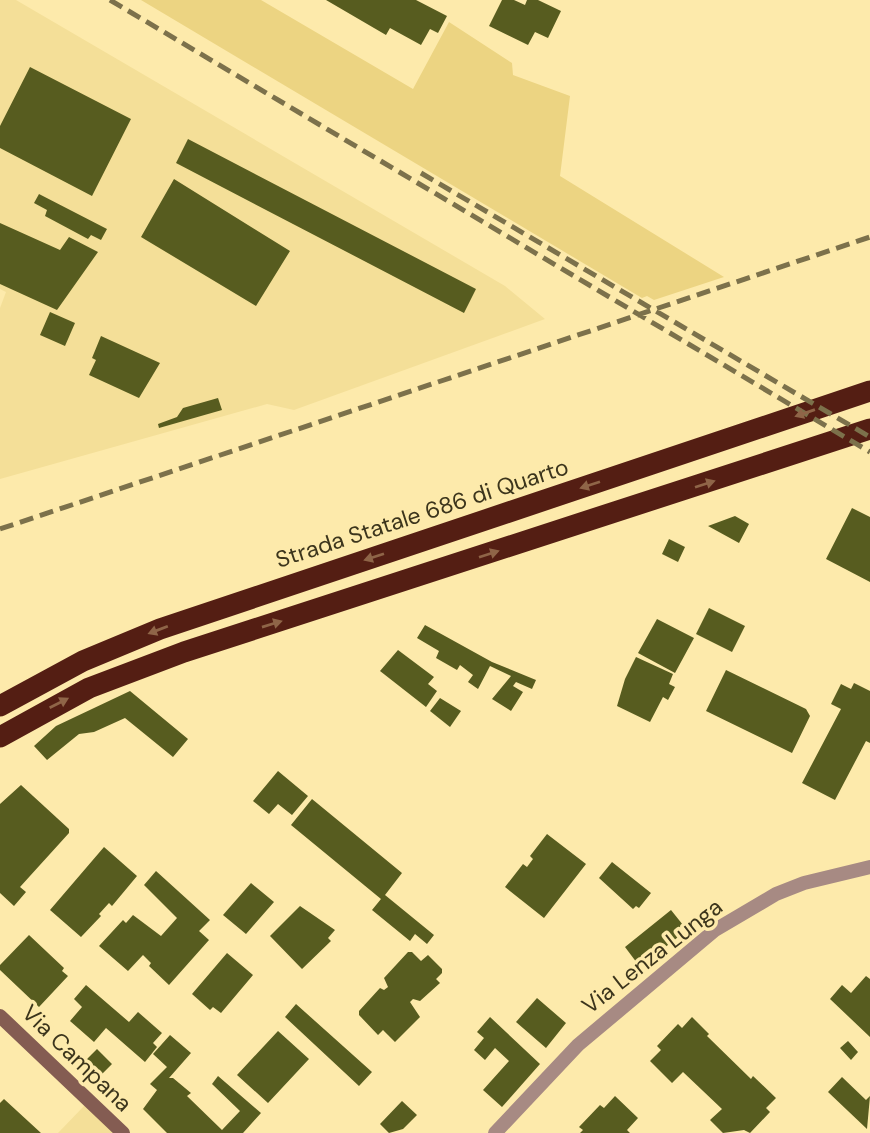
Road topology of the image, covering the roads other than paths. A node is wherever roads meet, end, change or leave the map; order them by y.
1 (870, 391) edge
2 (870, 429) edge
3 (0, 706) edge
4 (0, 737) edge
5 (870, 867) edge
6 (0, 1016) edge
7 (123, 1133) edge
8 (495, 1133) edge

1 -> 3 highway, Strada Statale 686 di Quarto
4 -> 2 highway
5 - 8 street, Via Lenza Lunga
6 - 7 main road, Via Campana

